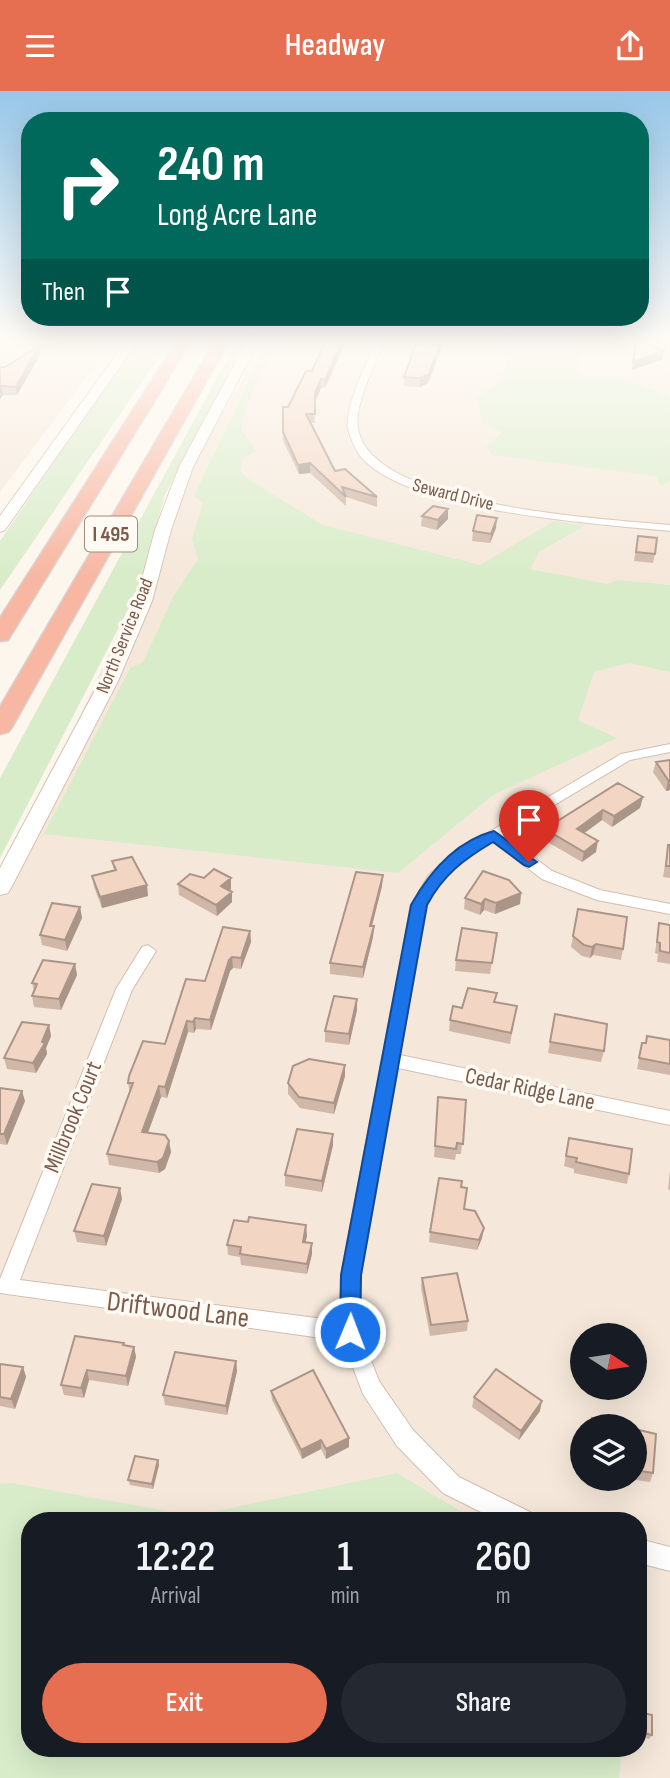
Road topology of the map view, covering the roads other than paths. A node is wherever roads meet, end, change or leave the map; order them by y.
1 (76, 420) edge
2 (135, 420) edge
3 (177, 420) edge
4 (211, 420) edge
5 (355, 420) edge
6 (0, 527) edge
7 (670, 528) edge
8 (0, 635) edge
9 (0, 727) edge
10 (670, 748) edge
11 (494, 835) junction
12 (0, 888) edge
13 (670, 909) edge
14 (148, 951) dead end
15 (391, 1060) junction
16 (670, 1118) edge
17 (6, 1287) joint
18 (350, 1332) junction
19 (506, 1512) edge
20 (647, 1553) edge
21 (670, 1559) edge

1 - 6 main road
2 - 8 highway, I 495
3 - 9 highway, I 495
4 - 12 main road, North Service Road
5 - 7 street, Seward Drive
10 - 11 street
11 - 13 street
11 - 15 street
14 - 17 street, Millbrook Court
15 - 16 street, Cedar Ridge Lane
15 - 18 street
17 - 18 street, Driftwood Lane
18 - 19 street
20 - 21 street

